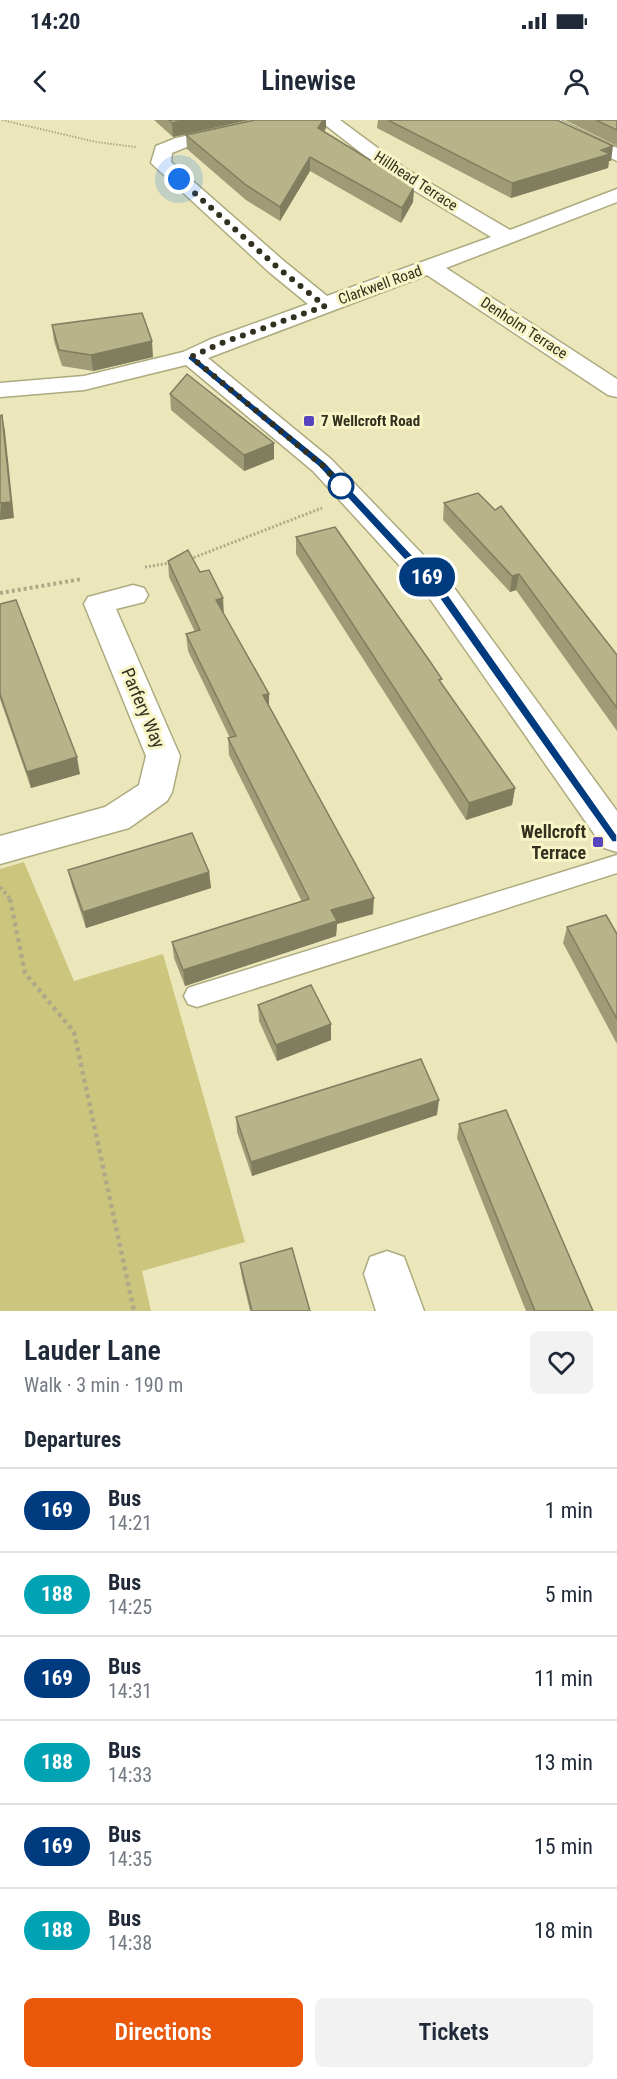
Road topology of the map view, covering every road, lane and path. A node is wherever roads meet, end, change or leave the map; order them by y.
1 (2, 120) edge
2 (284, 120) edge
3 (328, 120) edge
4 (546, 120) edge
5 (163, 150) junction
6 (617, 155) edge
7 (617, 195) edge
8 (508, 238) junction
9 (430, 267) junction
10 (325, 306) junction
11 (191, 357) junction
12 (0, 390) edge
13 (617, 390) edge
14 (351, 496) junction
15 (184, 560) edge
16 (173, 562) edge
17 (82, 579) dead end
18 (136, 581) joint
19 (0, 593) edge
20 (617, 838) edge
21 (0, 850) edge
22 (617, 864) edge
23 (0, 887) edge
24 (197, 996) dead end
25 (134, 1311) edge

1 - 5 path
2 - 5 street
3 - 8 street, Hillhead Terrace
4 - 6 street
5 - 10 street
7 - 8 street, Clarkwell Road
8 - 9 street, Clarkwell Road
9 - 10 street, Clarkwell Road
9 - 13 street, Denholm Terrace
10 - 11 street, Clarkwell Road
11 - 12 street, Clarkwell Road
11 - 14 street
14 - 15 path
14 - 20 street
16 - 18 path
17 - 19 path
18 - 21 street, Parfery Way
22 - 24 lane
23 - 25 path

